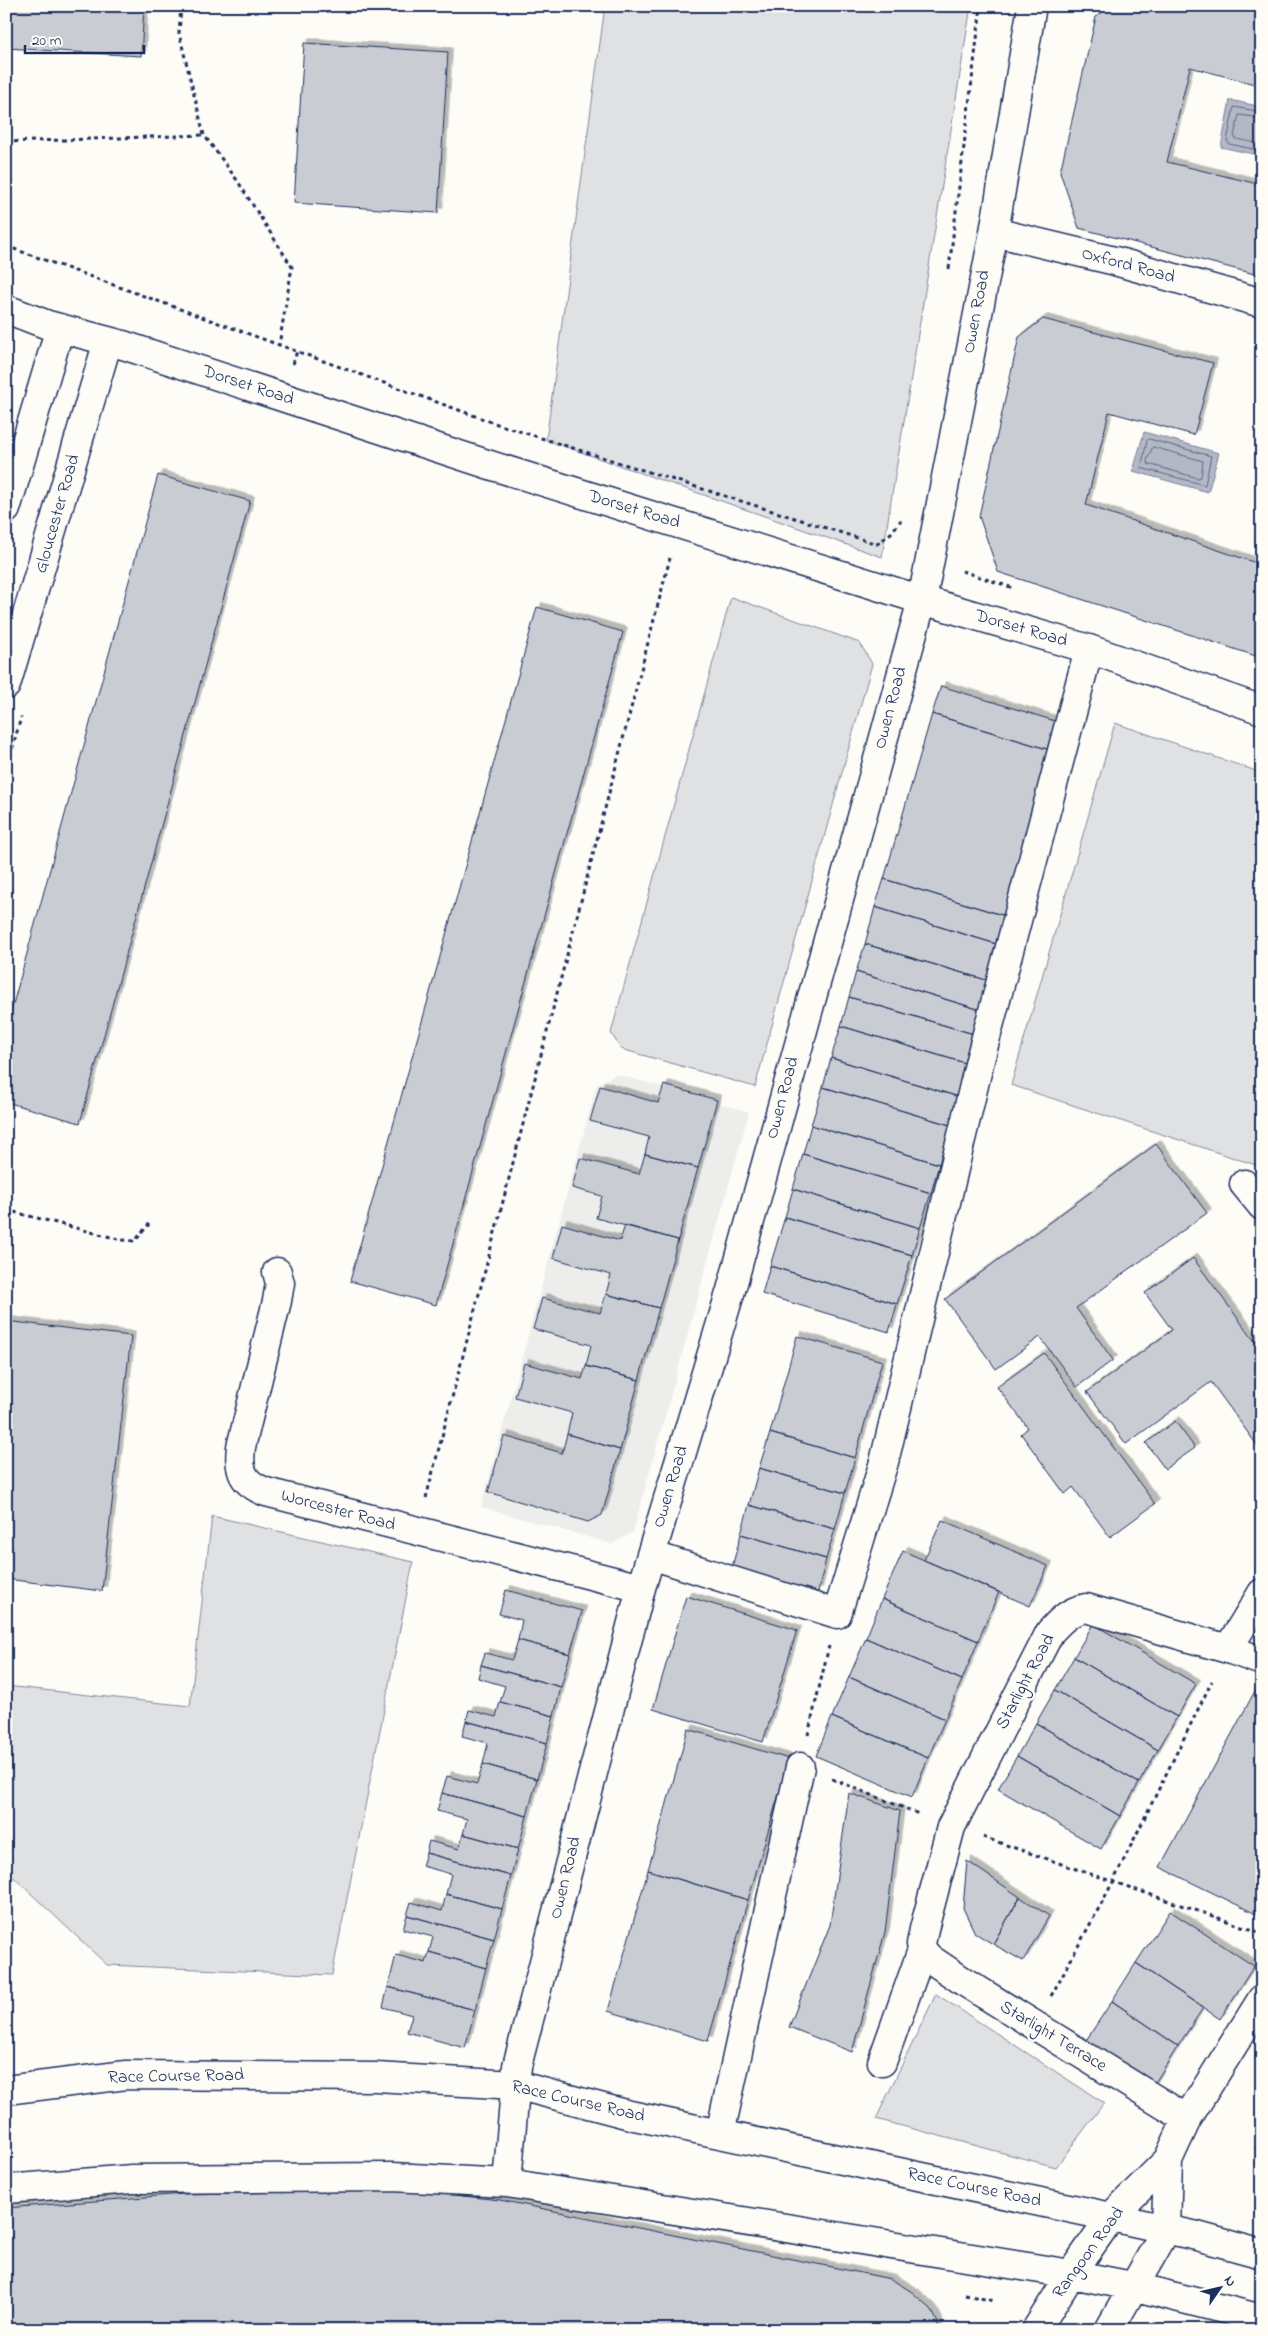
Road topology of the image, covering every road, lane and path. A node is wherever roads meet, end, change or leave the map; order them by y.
1 (181, 6) edge
2 (982, 6) edge
3 (1032, 6) edge
4 (204, 135) junction
5 (6, 142) edge
6 (994, 232) junction
7 (6, 246) edge
8 (948, 272) dead end
9 (1262, 303) edge
10 (6, 309) edge
11 (60, 328) junction
12 (108, 341) junction
13 (279, 345) junction
14 (6, 509) edge
15 (903, 516) dead end
16 (672, 553) dead end
17 (922, 600) junction
18 (1089, 649) junction
19 (6, 685) edge
20 (1262, 710) edge
21 (1244, 1184) dead end
22 (1262, 1206) edge
23 (6, 1210) edge
24 (149, 1224) dead end
25 (277, 1272) dead end
26 (417, 1532) junction
27 (651, 1555) junction
28 (641, 1588) junction
29 (1262, 1593) edge
30 (837, 1614) junction
31 (1228, 1649) junction
32 (1262, 1661) edge
33 (800, 1767) junction
34 (951, 1827) junction
35 (1112, 1882) junction
36 (1262, 1933) edge
37 (922, 1950) junction
38 (1262, 1999) edge
39 (1035, 2026) junction
40 (882, 2062) dead end
41 (516, 2085) junction
42 (6, 2090) edge
43 (1187, 2119) junction
44 (720, 2134) junction
45 (1168, 2160) junction
46 (507, 2183) junction
47 (6, 2189) edge
48 (1111, 2217) junction
49 (1166, 2230) junction
50 (1262, 2254) edge
51 (1071, 2274) junction
52 (1132, 2286) junction
53 (1262, 2319) edge
54 (1036, 2330) edge
55 (1108, 2330) edge

1 - 4 path
2 - 8 path
3 - 6 street, Owen Road
4 - 5 path
4 - 13 path
6 - 9 street, Oxford Road
6 - 17 street, Owen Road
7 - 13 path
10 - 11 street, Dorset Road
11 - 12 street, Dorset Road
11 - 14 street
12 - 17 street, Dorset Road
12 - 19 street, Gloucester Road
13 - 15 path
16 - 26 path
17 - 18 street, Dorset Road
17 - 27 street, Owen Road
18 - 20 street, Dorset Road
18 - 30 street
21 - 22 street
23 - 24 path
25 - 26 street, Worcester Road
26 - 28 street, Worcester Road
27 - 28 street, Owen Road
27 - 30 street
28 - 41 street, Owen Road
29 - 31 street
30 - 33 path
31 - 32 street, Starlight Road
31 - 34 street, Starlight Road
31 - 35 path
33 - 34 path
33 - 44 street
34 - 35 path
34 - 37 street, Starlight Road
35 - 36 path
35 - 39 path
37 - 39 street, Starlight Terrace
37 - 40 street, Starlight Road
38 - 43 street, Rangoon Road
39 - 43 street, Starlight Terrace
41 - 42 street, Race Course Road
41 - 44 street, Race Course Road
41 - 46 street, Owen Road
43 - 45 street, Rangoon Road
44 - 48 street, Race Course Road
45 - 48 street, Rangoon Road
45 - 49 street, Rangoon Road
46 - 47 street
46 - 51 street
48 - 49 street, Race Course Road
48 - 51 street, Rangoon Road
49 - 50 street, Race Course Road
49 - 52 street, Rangoon Road
51 - 52 street
51 - 54 street, Rangoon Road
52 - 53 street
52 - 55 street, Rangoon Road

